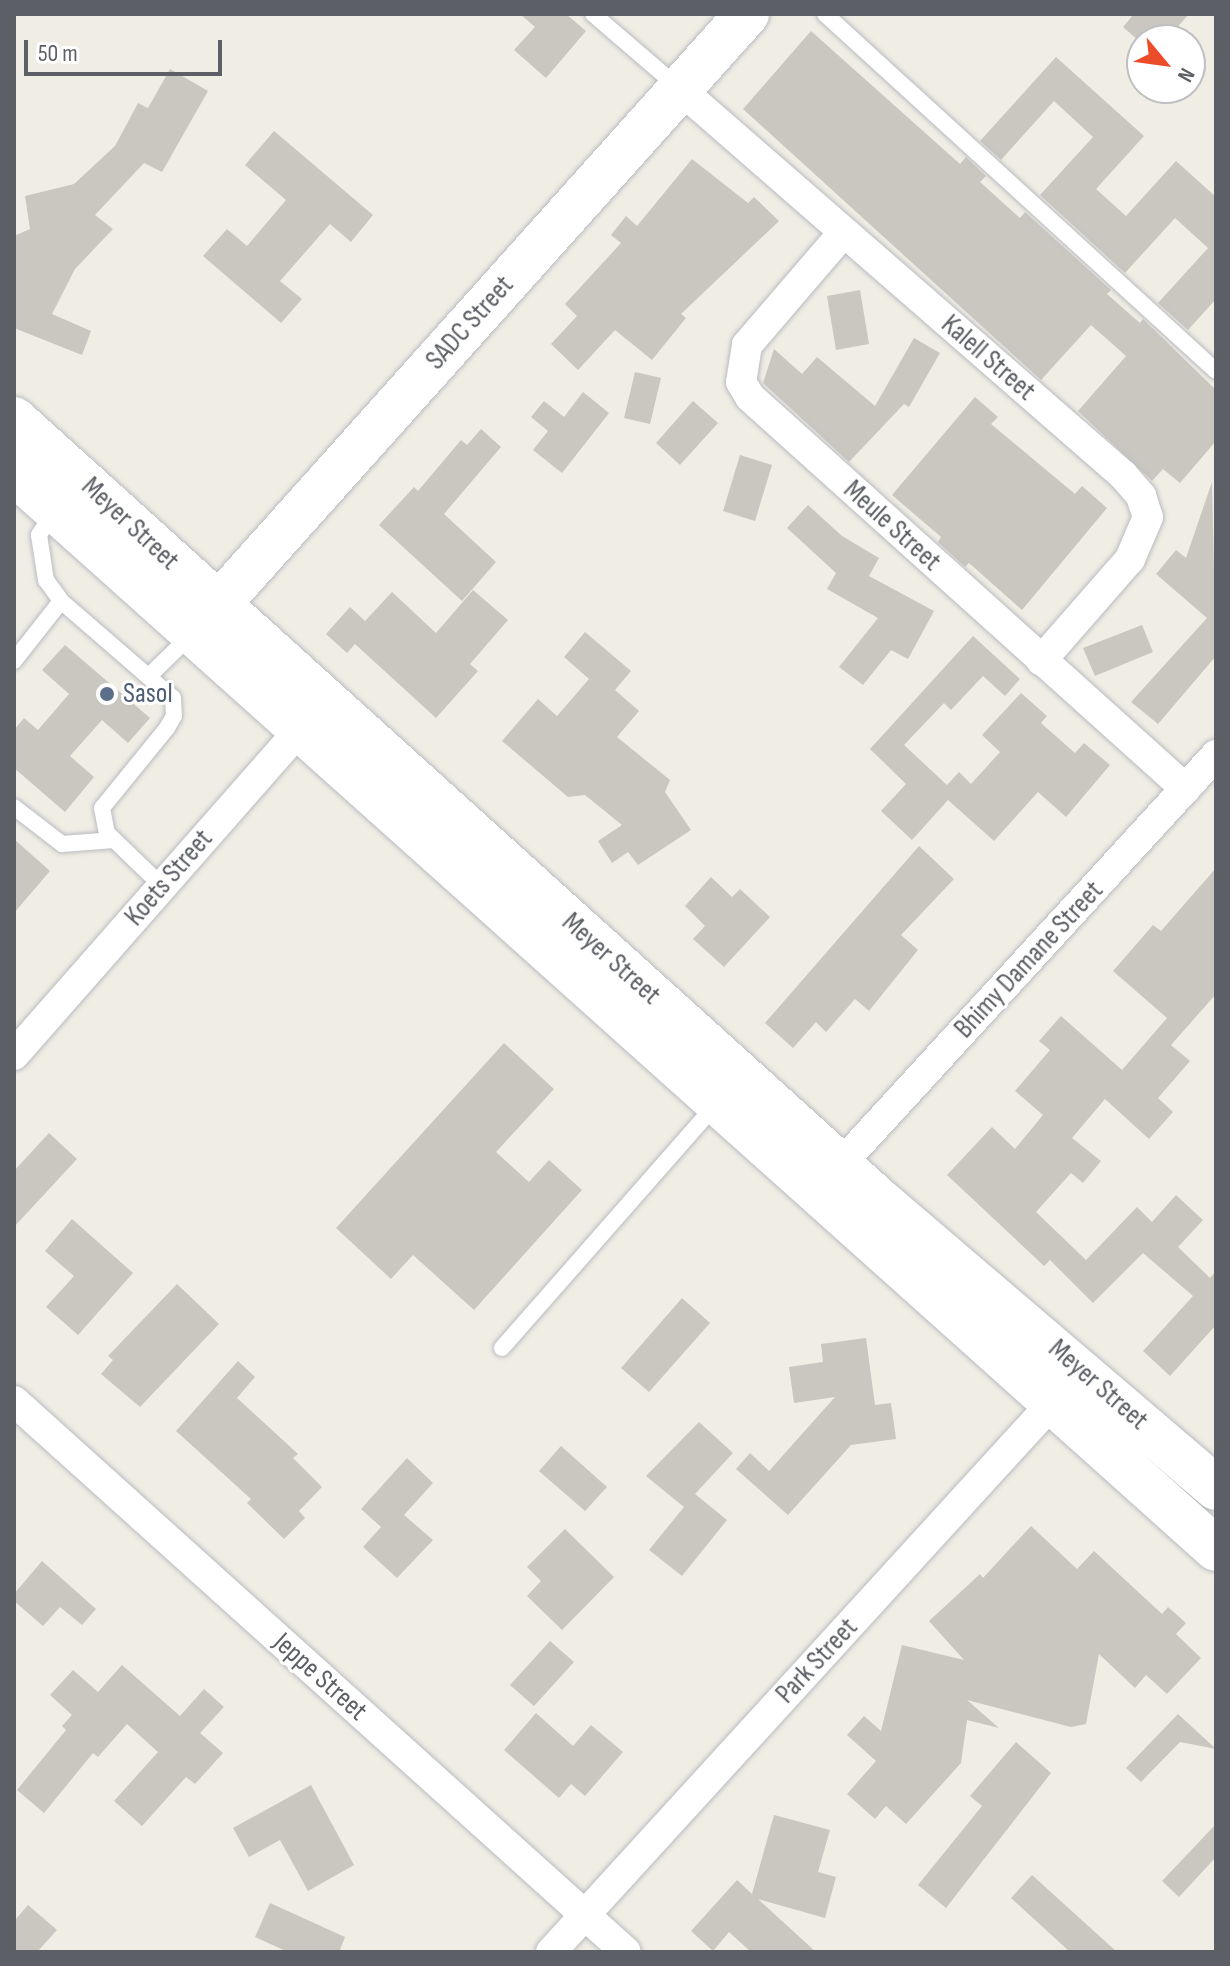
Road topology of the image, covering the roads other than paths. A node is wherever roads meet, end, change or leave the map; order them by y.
1 (593, 14) edge
2 (747, 14) edge
3 (825, 14) edge
4 (680, 89) junction
5 (843, 233) junction
6 (1216, 371) edge
7 (15, 422) edge
8 (14, 473) edge
9 (56, 510) junction
10 (61, 601) junction
11 (205, 618) junction
12 (14, 661) edge
13 (1041, 661) junction
14 (149, 676) junction
15 (311, 717) junction
16 (1216, 755) edge
17 (1186, 789) junction
18 (14, 807) edge
19 (114, 840) junction
20 (162, 886) junction
21 (14, 1055) edge
22 (729, 1090) junction
23 (841, 1164) junction
24 (502, 1348) dead end
25 (1081, 1369) junction
26 (14, 1401) edge
27 (1053, 1403) junction
28 (1216, 1488) edge
29 (1216, 1549) edge
30 (584, 1915) junction
31 (551, 1952) edge
32 (626, 1952) edge

1 - 4 lane
2 - 4 main road, SADC Street
3 - 6 lane
4 - 5 street, Kalell Street
4 - 11 main road, SADC Street
5 - 13 street, Meule Street
5 - 13 street, Kalell Street
7 - 11 main road, Meyer Street
8 - 9 main road
9 - 10 lane
9 - 11 main road
10 - 12 lane
10 - 14 lane
11 - 14 lane
11 - 15 main road, Meyer Street
13 - 17 street, Meule Street
14 - 19 lane
15 - 20 street, Koets Street
15 - 22 main road, Meyer Street
16 - 17 street, Bhimy Damane Street
17 - 23 street, Bhimy Damane Street
18 - 19 lane
19 - 20 lane
20 - 21 street, Koets Street
22 - 23 main road, Meyer Street
22 - 24 lane
22 - 27 main road
23 - 25 main road, Meyer Street
25 - 27 street, Park Street
25 - 28 main road, Meyer Street
26 - 30 street, Jeppe Street
27 - 29 main road
27 - 30 street, Park Street
30 - 31 street, Park Street
30 - 32 street, Jeppe Street

